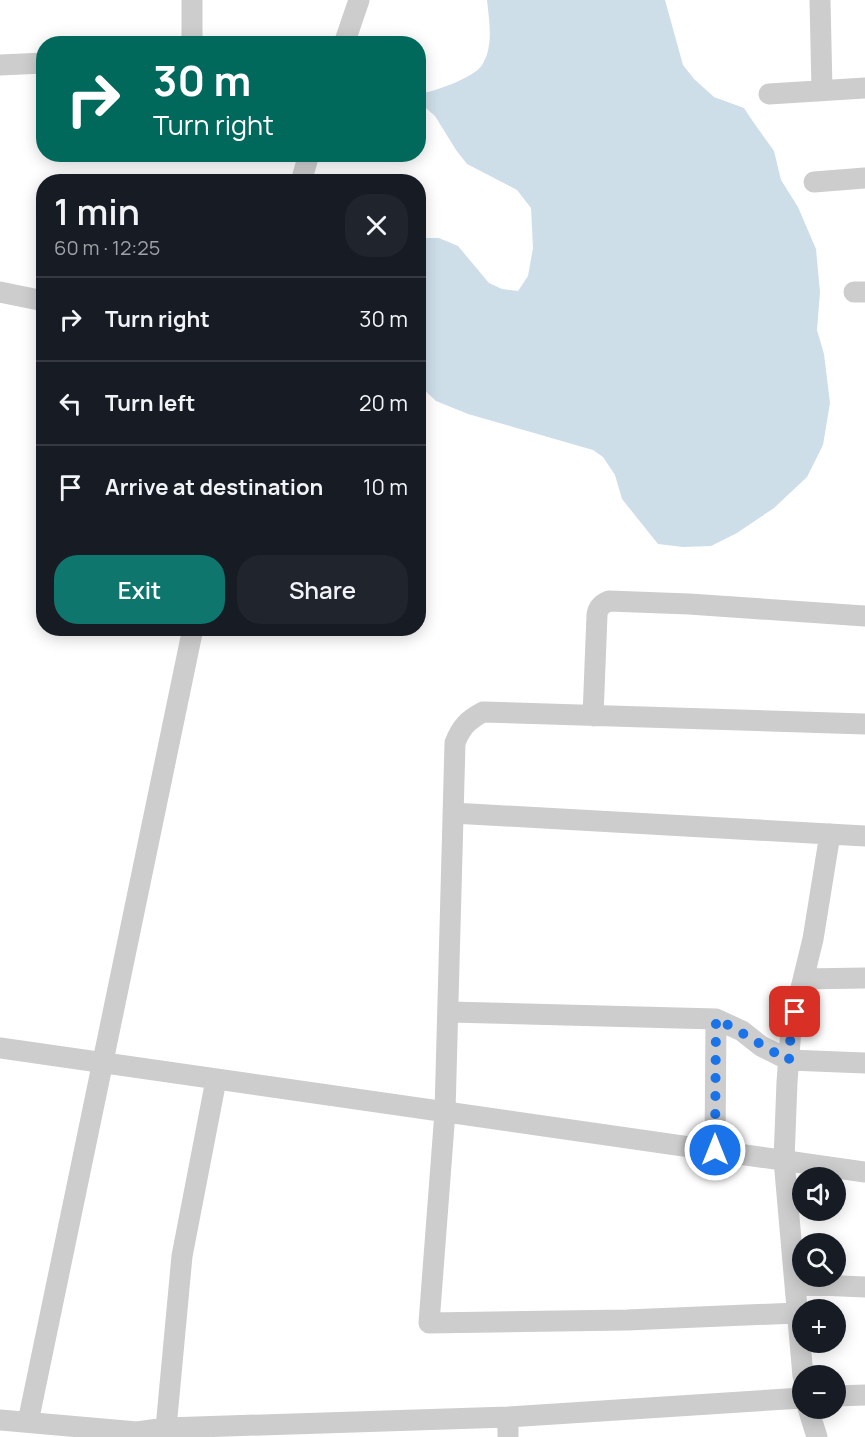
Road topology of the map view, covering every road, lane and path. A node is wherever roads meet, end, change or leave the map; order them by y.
1 (192, 0) edge
2 (359, 0) edge
3 (820, 0) edge
4 (192, 36) edge
5 (347, 36) edge
6 (36, 63) edge
7 (0, 65) edge
8 (865, 88) edge
9 (822, 90) junction
10 (769, 94) dead end
11 (865, 178) edge
12 (814, 182) dead end
13 (0, 292) edge
14 (36, 299) edge
15 (865, 616) edge
16 (191, 636) edge
17 (593, 716) junction
18 (865, 724) edge
19 (453, 813) junction
20 (830, 834) junction
21 (865, 836) edge
22 (865, 978) edge
23 (803, 979) junction
24 (449, 1012) junction
25 (716, 1019) junction
26 (0, 1048) edge
27 (789, 1060) junction
28 (103, 1063) junction
29 (865, 1063) edge
30 (216, 1080) junction
31 (445, 1112) junction
32 (715, 1150) junction
33 (784, 1160) junction
34 (865, 1172) edge
35 (792, 1250) edge
36 (846, 1286) edge
37 (865, 1287) edge
38 (792, 1313) edge
39 (865, 1395) edge
40 (846, 1396) edge
41 (792, 1399) edge
42 (811, 1419) edge
43 (0, 1420) edge
44 (28, 1422) junction
45 (508, 1427) edge
46 (166, 1428) junction
47 (817, 1437) edge

1 - 4 street
2 - 5 street
3 - 9 street
6 - 7 street
8 - 9 street
9 - 10 street
11 - 12 street
13 - 14 street
15 - 17 street
16 - 28 street
17 - 18 street
17 - 19 street
19 - 20 street
19 - 24 street
20 - 21 street
20 - 23 street
22 - 23 street
23 - 27 street
24 - 25 street
24 - 31 street
25 - 27 street
25 - 32 street
26 - 28 street
27 - 29 street
27 - 33 street
28 - 30 street
28 - 44 street
30 - 31 street
30 - 46 street
31 - 32 street
31 - 38 street
32 - 33 street
33 - 34 street
33 - 35 street
36 - 37 street
39 - 40 street
41 - 45 street
42 - 47 street
43 - 44 street
44 - 46 street
45 - 46 street

